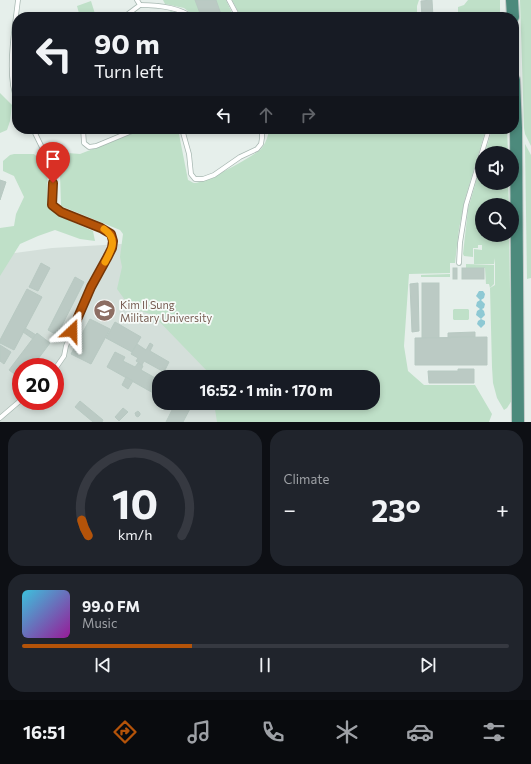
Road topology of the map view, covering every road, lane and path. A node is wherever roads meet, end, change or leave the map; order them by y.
1 (18, 0) edge
2 (138, 0) edge
3 (229, 0) edge
4 (512, 0) edge
5 (140, 5) junction
6 (17, 12) edge
7 (131, 12) edge
8 (185, 12) edge
9 (235, 12) edge
10 (513, 12) edge
11 (35, 134) edge
12 (83, 134) edge
13 (125, 134) edge
14 (183, 134) edge
15 (262, 134) edge
16 (487, 134) edge
17 (516, 134) edge
18 (459, 263) dead end
19 (63, 358) edge
20 (12, 408) edge
21 (0, 418) edge
22 (518, 422) edge

1 - 6 lane
2 - 5 lane
3 - 9 lane
4 - 10 highway
5 - 7 lane
5 - 8 lane
11 - 19 lane
12 - 13 lane
14 - 15 lane
16 - 18 lane
17 - 22 highway
20 - 21 lane

